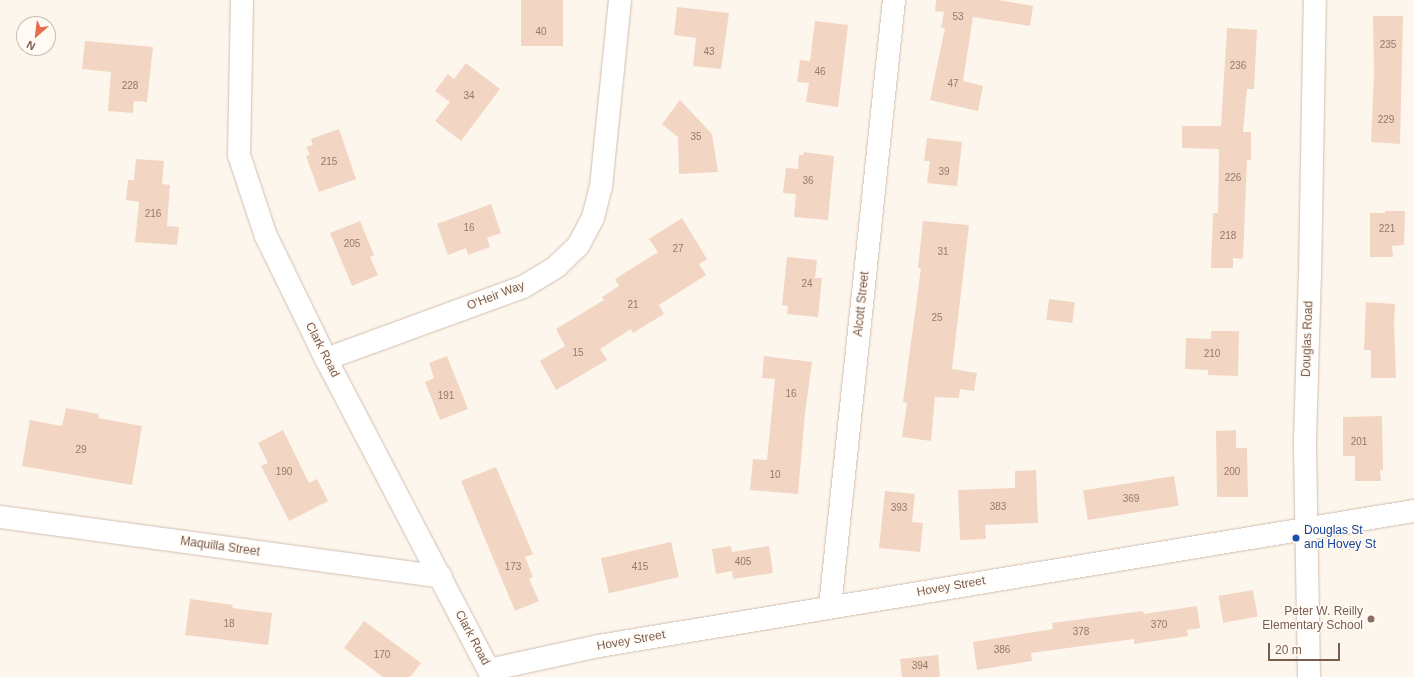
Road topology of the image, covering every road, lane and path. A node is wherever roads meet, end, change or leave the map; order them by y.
1 (242, 0) edge
2 (620, 0) edge
3 (894, 0) edge
4 (1315, 0) edge
5 (326, 359) junction
6 (1414, 511) edge
7 (0, 517) edge
8 (1306, 529) junction
9 (441, 577) junction
10 (830, 607) junction
11 (490, 674) edge
12 (1309, 677) edge

1 - 5 street, Clark Road
2 - 5 street, O'Heir Way
3 - 10 street, Alcott Street
4 - 8 street, Douglas Road
5 - 9 street, Clark Road
6 - 8 street, Hovey Street
7 - 9 street, Maquilla Street
8 - 10 street, Hovey Street
8 - 12 street, Douglas Road
9 - 11 street, Clark Road
10 - 11 street, Hovey Street

